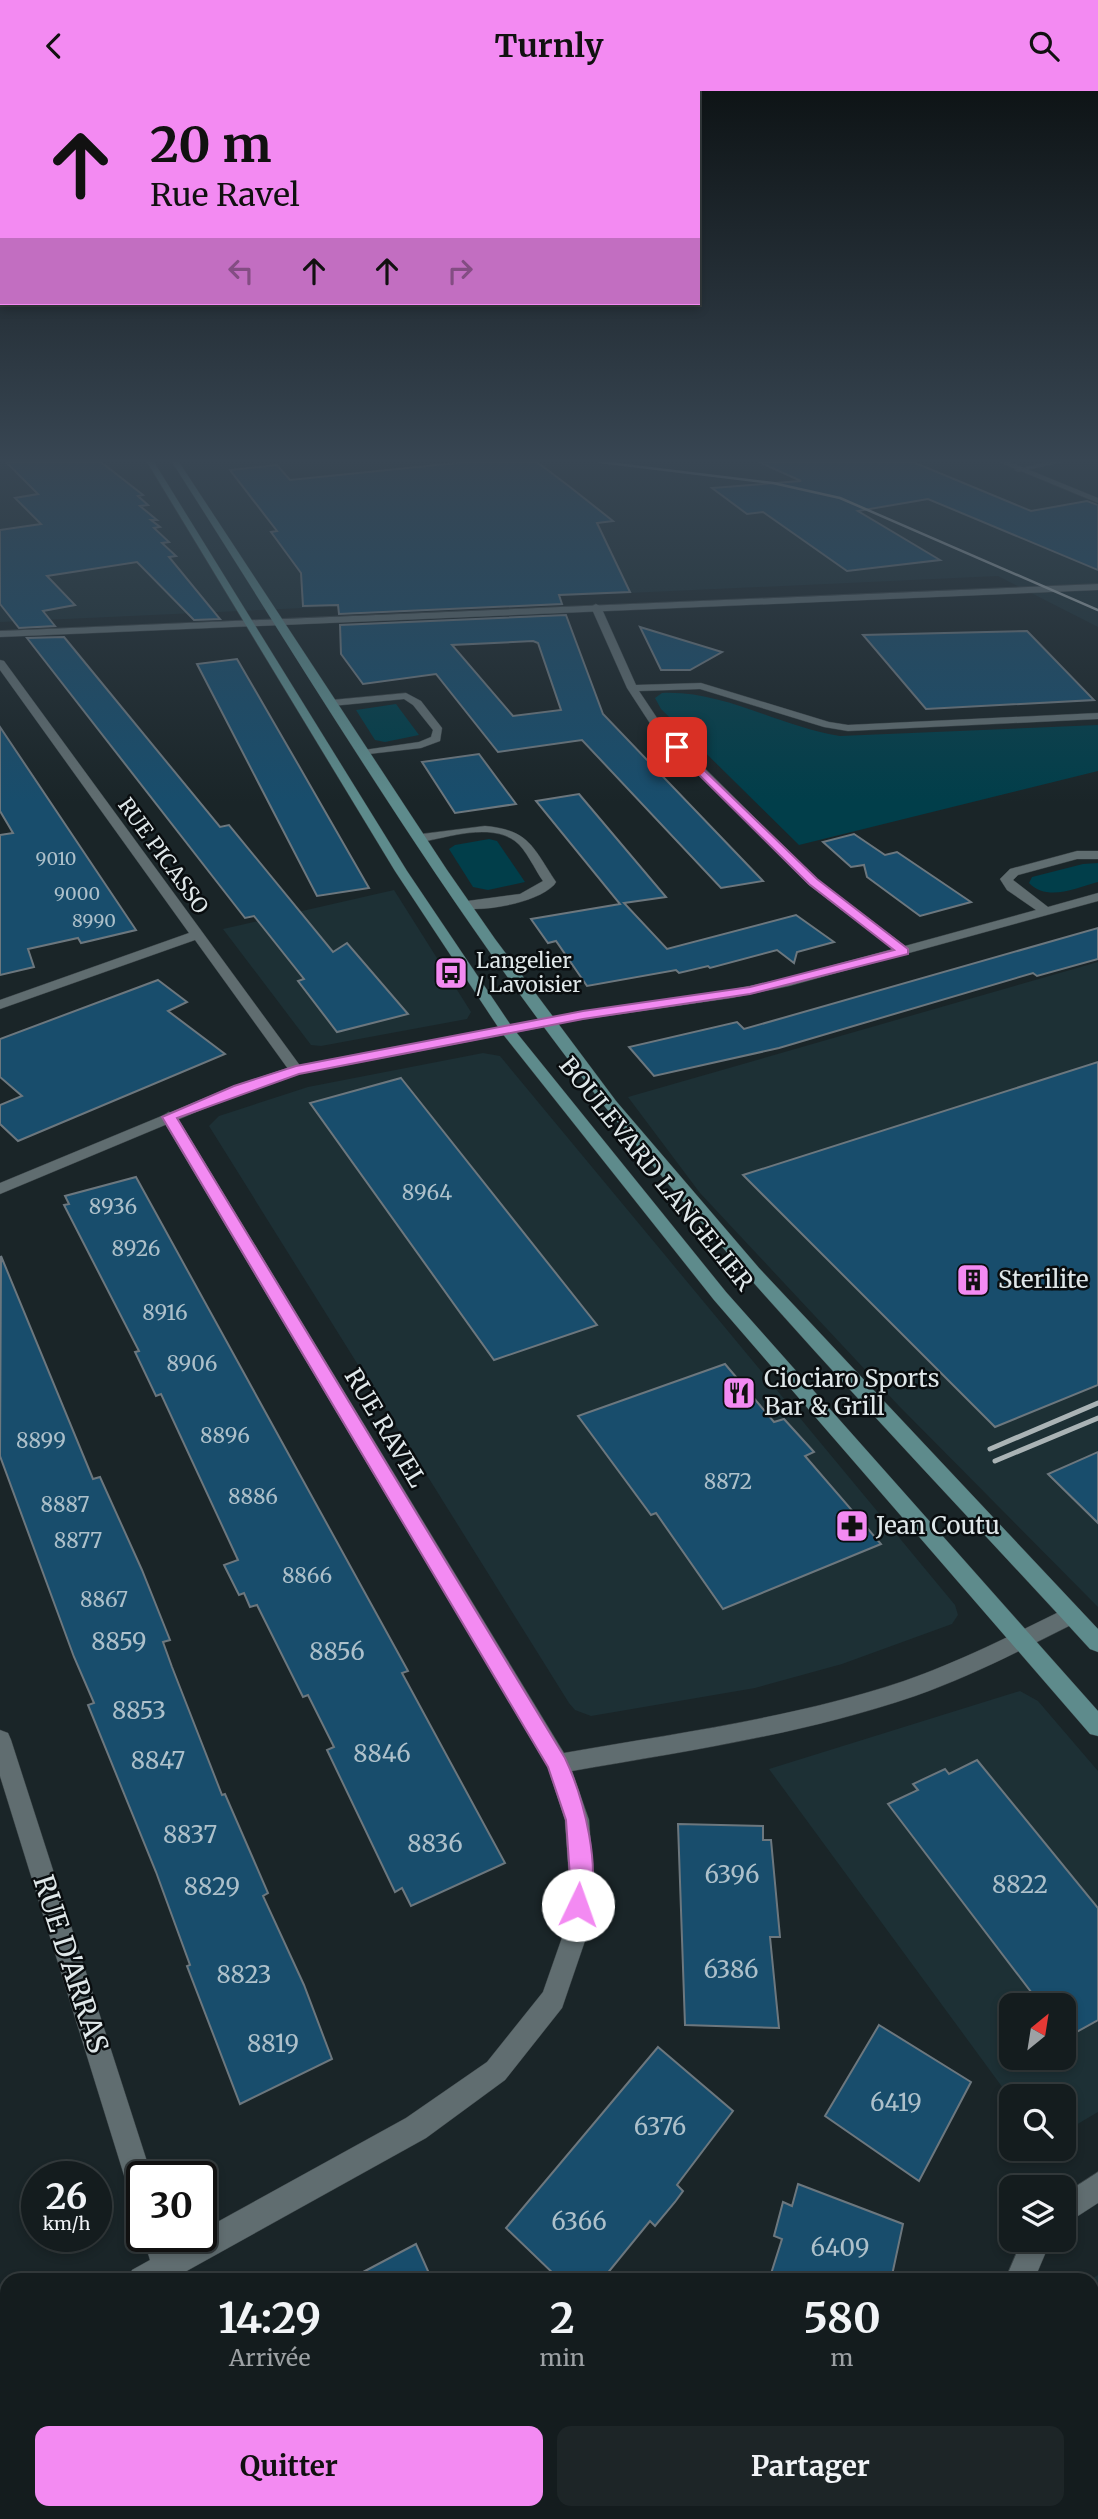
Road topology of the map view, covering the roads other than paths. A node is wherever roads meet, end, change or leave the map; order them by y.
1 (219, 575) edge
2 (248, 575) edge
3 (1098, 587) edge
4 (596, 607) junction
5 (279, 622) junction
6 (249, 623) junction
7 (0, 634) edge
8 (0, 663) edge
9 (632, 688) junction
10 (332, 703) junction
11 (1098, 716) edge
12 (364, 753) junction
13 (422, 838) junction
14 (1098, 855) edge
15 (1098, 897) edge
16 (465, 905) junction
17 (1045, 911) junction
18 (195, 935) junction
19 (903, 951) junction
20 (0, 1005) edge
21 (549, 1022) junction
22 (507, 1030) junction
23 (296, 1070) junction
24 (169, 1117) junction
25 (0, 1189) edge
26 (1072, 1615) junction
27 (1020, 1640) junction
28 (1098, 1643) edge
29 (1098, 1727) edge
30 (0, 1739) edge
31 (558, 1764) junction
32 (133, 2161) edge
33 (1098, 2186) edge
34 (1076, 2202) edge
35 (158, 2252) edge
36 (1032, 2252) edge
37 (160, 2273) edge
38 (165, 2273) edge
39 (1022, 2273) edge

1 - 6 main road, BOULEVARD LANGELIER
2 - 5 main road, BOULEVARD LANGELIER
3 - 4 street
4 - 5 street
4 - 9 street
5 - 6 street
5 - 10 main road, BOULEVARD LANGELIER
6 - 7 street
6 - 22 main road, BOULEVARD LANGELIER
8 - 18 street, RUE PICASSO
9 - 11 street
9 - 19 street
10 - 12 main road, BOULEVARD LANGELIER
10 - 12 street
12 - 13 main road, BOULEVARD LANGELIER
13 - 16 main road, BOULEVARD LANGELIER
13 - 16 street
14 - 17 street
15 - 17 street
16 - 21 main road, BOULEVARD LANGELIER
17 - 19 street
18 - 20 street
18 - 23 street, RUE PICASSO
19 - 21 street
21 - 22 street
21 - 26 main road, BOULEVARD LANGELIER
22 - 23 street
22 - 27 main road, BOULEVARD LANGELIER
23 - 24 street
24 - 25 street
24 - 31 street, RUE RAVEL
26 - 27 street
26 - 28 main road, BOULEVARD LANGELIER
27 - 29 main road, BOULEVARD LANGELIER
27 - 31 street
30 - 32 street, RUE D'ARRAS
31 - 38 street, RUE RAVEL
33 - 34 street
35 - 37 street
36 - 39 street

